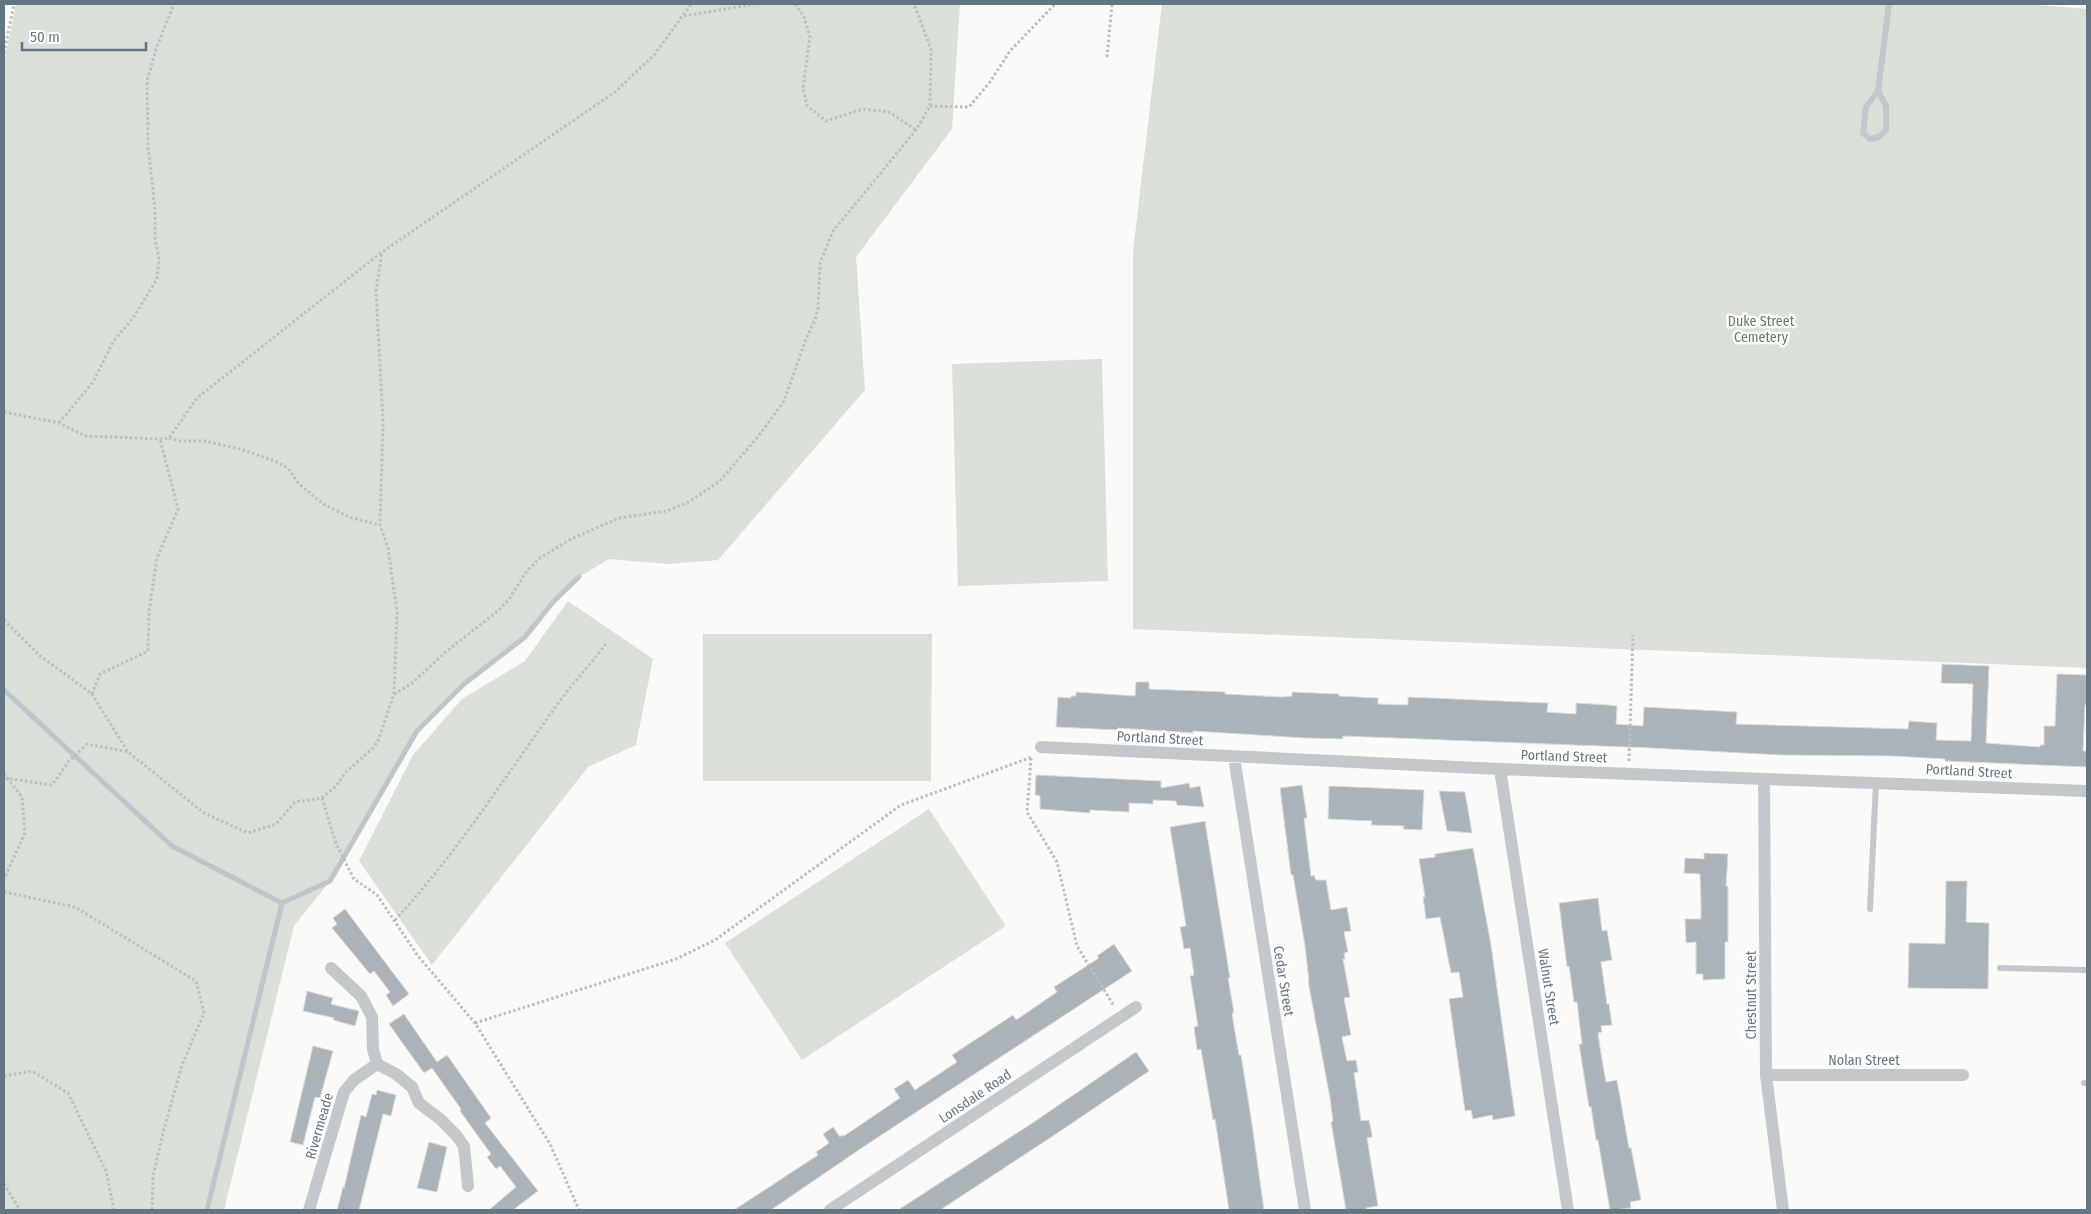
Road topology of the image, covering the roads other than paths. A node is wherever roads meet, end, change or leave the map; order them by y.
1 (1889, 4) edge
2 (1878, 91) junction
3 (1041, 747) dead end
4 (1234, 757) junction
5 (1500, 769) junction
6 (1764, 779) junction
7 (1876, 782) junction
8 (2087, 791) edge
9 (1870, 909) dead end
10 (331, 968) dead end
11 (2000, 968) dead end
12 (2087, 970) edge
13 (1136, 1007) dead end
14 (377, 1064) junction
15 (1766, 1075) junction
16 (1963, 1075) dead end
17 (468, 1186) dead end
18 (310, 1210) edge
19 (830, 1210) edge
20 (1305, 1210) edge
21 (1568, 1210) edge
22 (1783, 1210) edge

1 - 2 lane
2 - 2 lane
3 - 4 street, Portland Street
4 - 5 street, Portland Street
4 - 20 street, Cedar Street
5 - 6 street, Portland Street
5 - 21 street, Walnut Street
6 - 7 street, Portland Street
6 - 15 street, Chestnut Street
7 - 8 street, Portland Street
7 - 9 lane
10 - 14 street
11 - 12 lane
13 - 19 street, Lonsdale Road
14 - 17 street
14 - 18 street, Rivermeade
15 - 16 street, Nolan Street
15 - 22 street, Chestnut Street

